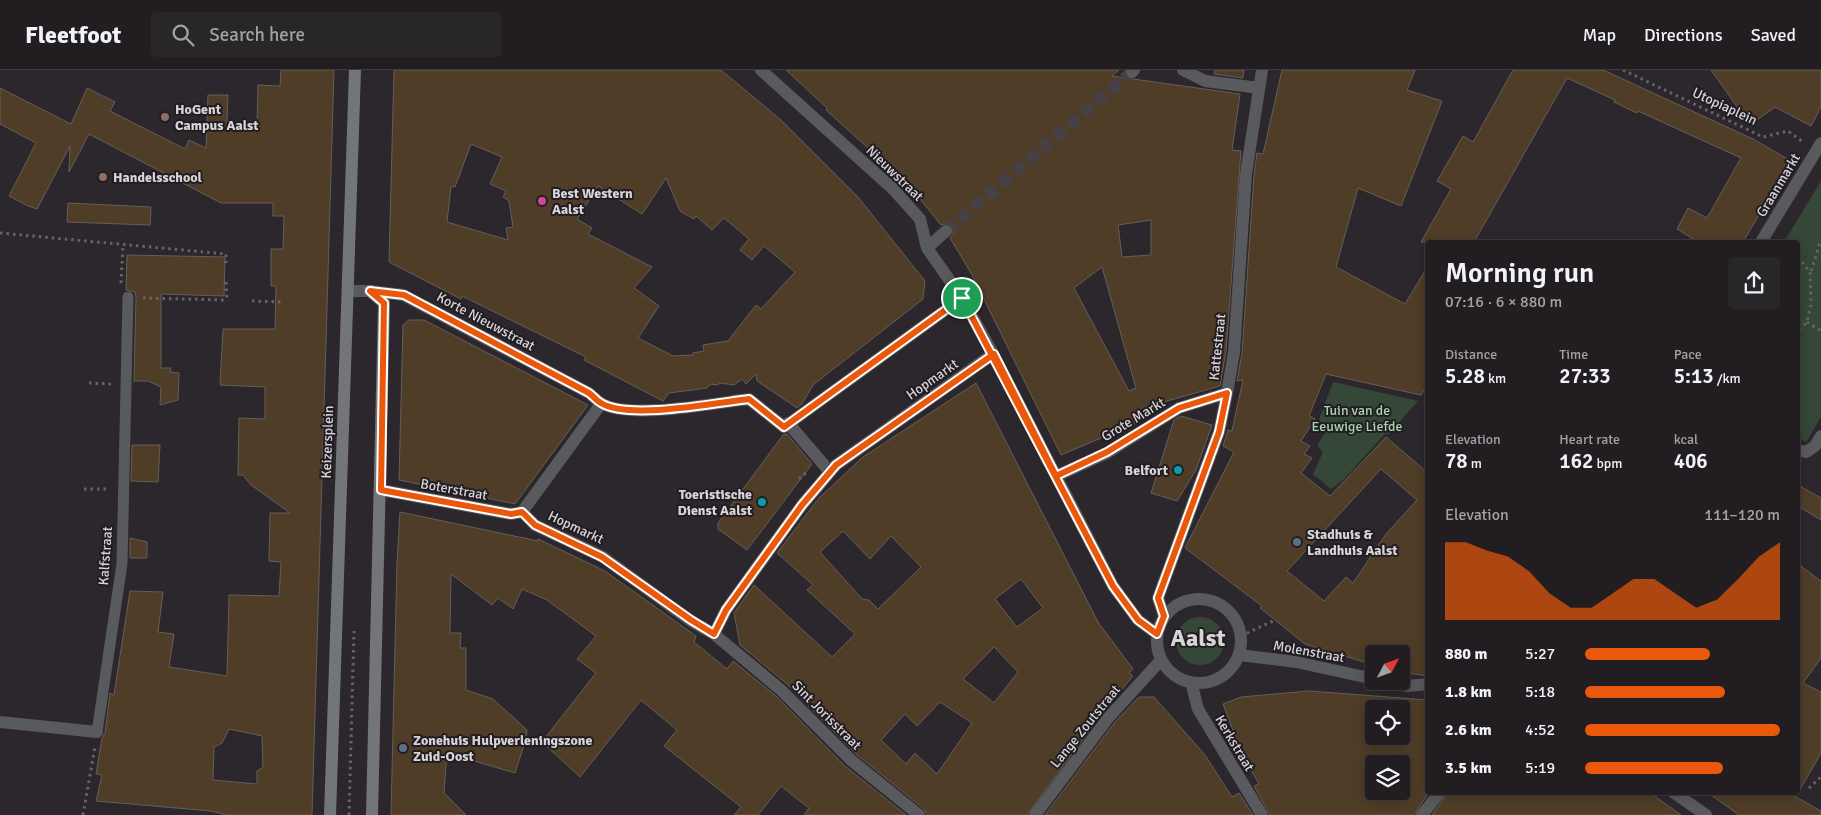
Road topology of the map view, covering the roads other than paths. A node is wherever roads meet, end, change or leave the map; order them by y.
1 (355, 70) edge
2 (761, 70) edge
3 (1183, 70) edge
4 (1262, 70) edge
5 (1259, 88) junction
6 (1818, 148) edge
7 (946, 231) tunnel mouth
8 (1762, 240) edge
9 (927, 248) junction
10 (348, 291) junction
11 (370, 291) junction
12 (128, 297) road end
13 (962, 298) junction
14 (994, 354) junction
15 (1227, 393) junction
16 (602, 404) junction
17 (788, 423) junction
18 (1821, 436) edge
19 (1800, 450) edge
20 (830, 472) junction
21 (1056, 476) junction
22 (381, 490) junction
23 (522, 512) junction
24 (1164, 616) junction
25 (714, 634) junction
26 (1157, 634) junction
27 (1239, 654) junction
28 (1161, 660) junction
29 (1365, 677) edge
30 (1191, 682) junction
31 (1425, 684) edge
32 (1410, 686) edge
33 (0, 722) edge
34 (97, 732) joint
35 (1438, 795) edge
36 (1678, 795) edge
37 (330, 815) edge
38 (372, 815) edge
39 (919, 815) edge
40 (1035, 815) edge
41 (1262, 815) edge
42 (1422, 815) edge
43 (1706, 815) edge

1 - 10 street, Keizersplein
2 - 9 street, Nieuwstraat
3 - 5 street
4 - 5 street, Kattestraat
5 - 15 street, Kattestraat
6 - 8 street, Graanmarkt
7 - 9 street
9 - 13 street, Nieuwstraat
10 - 11 street, Korte Nieuwstraat
10 - 37 street, Keizersplein
11 - 16 street, Korte Nieuwstraat
11 - 22 street
12 - 34 lane, Kalfstraat
13 - 14 street, Nieuwstraat
13 - 17 street
14 - 20 street, Hopmarkt
14 - 21 street, Nieuwstraat
15 - 21 street, Grote Markt
15 - 24 street, Kattestraat
16 - 17 street
16 - 23 street
17 - 20 street
18 - 19 street
20 - 25 street, Hopmarkt
21 - 26 street
22 - 23 street, Boterstraat
22 - 38 street
23 - 25 street, Hopmarkt
24 - 26 street
24 - 27 street
25 - 39 street, Sint Jorisstraat
26 - 28 street
27 - 29 street, Molenstraat
27 - 30 street
28 - 30 street
28 - 40 street, Lange Zoutstraat
30 - 41 street, Kerkstraat
31 - 32 street
33 - 34 street
35 - 42 street
36 - 43 street

